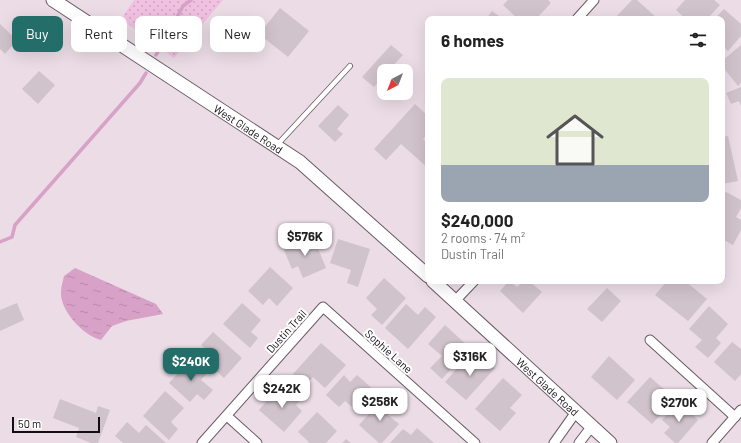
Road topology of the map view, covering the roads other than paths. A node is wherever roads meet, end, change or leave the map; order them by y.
1 (53, 0) edge
2 (594, 0) edge
3 (580, 16) edge
4 (350, 66) dead end
5 (277, 145) junction
6 (425, 273) edge
7 (436, 284) edge
8 (471, 284) edge
9 (455, 301) junction
10 (323, 307) joint
11 (650, 340) dead end
12 (576, 412) junction
13 (738, 414) edge
14 (227, 416) junction
15 (592, 426) junction
16 (202, 443) edge
17 (257, 443) edge
18 (475, 443) edge
19 (554, 443) edge
20 (579, 443) edge
21 (610, 443) edge
22 (712, 443) edge

1 - 5 main road, West Glade Road
2 - 3 street
4 - 5 lane
5 - 6 main road, West Glade Road
7 - 9 main road, West Glade Road
8 - 9 street
9 - 12 main road, West Glade Road
10 - 14 street, Dustin Trail
10 - 18 street, Sophie Lane
11 - 13 street
12 - 15 main road, West Glade Road
12 - 19 street
13 - 22 street
14 - 16 street, Dustin Trail
14 - 17 street
15 - 20 street
15 - 21 main road, West Glade Road

